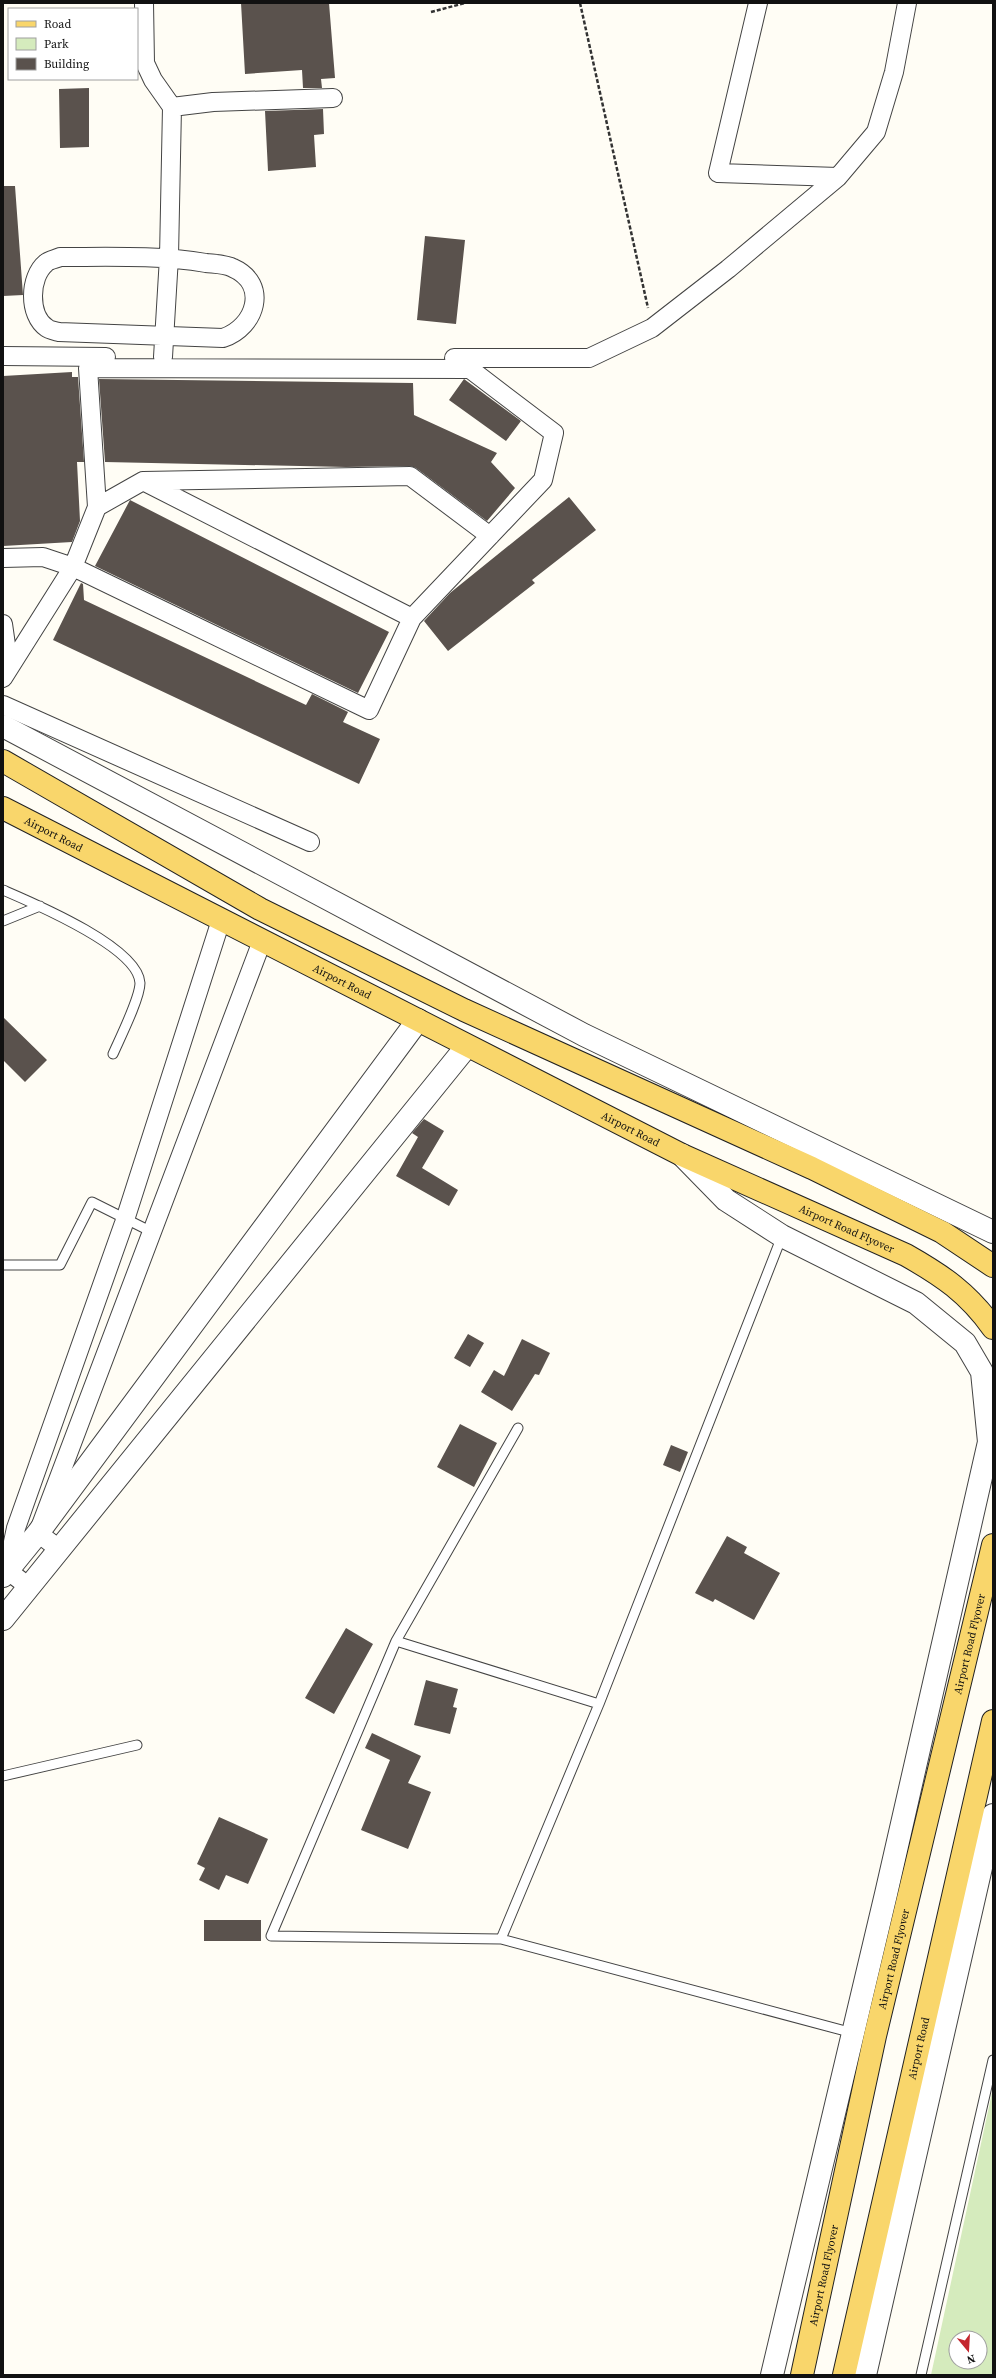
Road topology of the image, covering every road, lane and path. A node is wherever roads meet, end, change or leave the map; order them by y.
1 (144, 3) edge
2 (466, 3) edge
3 (580, 3) edge
4 (758, 3) edge
5 (907, 3) edge
6 (431, 12) dead end
7 (333, 98) dead end
8 (172, 107) junction
9 (838, 177) junction
10 (169, 257) junction
11 (652, 328) junction
12 (164, 335) junction
13 (3, 356) edge
14 (163, 357) junction
15 (143, 481) junction
16 (97, 507) junction
17 (490, 536) junction
18 (3, 558) edge
19 (73, 568) junction
20 (412, 618) junction
21 (3, 624) edge
22 (6, 672) edge
23 (3, 705) edge
24 (3, 726) edge
25 (3, 761) edge
26 (3, 808) edge
27 (310, 842) dead end
28 (3, 890) edge
29 (40, 906) junction
30 (222, 920) junction
31 (3, 922) edge
32 (262, 941) junction
33 (418, 1020) junction
34 (467, 1046) junction
35 (113, 1054) dead end
36 (682, 1156) junction
37 (126, 1218) junction
38 (152, 1232) junction
39 (993, 1232) edge
40 (782, 1236) junction
41 (3, 1265) edge
42 (993, 1266) edge
43 (993, 1328) edge
44 (518, 1428) dead end
45 (38, 1533) junction
46 (993, 1545) edge
47 (59, 1550) junction
48 (5, 1573) edge
49 (28, 1587) junction
50 (3, 1619) edge
51 (396, 1641) junction
52 (599, 1704) junction
53 (993, 1722) edge
54 (137, 1745) dead end
55 (3, 1776) edge
56 (993, 1815) edge
57 (502, 1938) junction
58 (853, 2033) junction
59 (993, 2060) edge
60 (772, 2375) edge
61 (802, 2375) edge
62 (844, 2375) edge
63 (866, 2375) edge
64 (921, 2375) edge

1 - 8 street
2 - 6 path
3 - 11 path
4 - 9 street
5 - 9 street
7 - 8 street
8 - 10 street
9 - 11 street
10 - 12 street
10 - 12 street
10 - 12 street
11 - 14 street
12 - 14 street
13 - 14 street
15 - 16 street
15 - 17 street
15 - 20 street
16 - 17 street
16 - 19 street
17 - 20 street
18 - 19 street
19 - 20 street
19 - 22 street
21 - 22 street
23 - 27 street
24 - 39 street
25 - 42 main road
26 - 30 main road, Airport Road
28 - 29 lane
29 - 31 lane
29 - 35 lane
30 - 32 main road, Airport Road
30 - 37 street
32 - 33 main road, Airport Road
32 - 38 street
33 - 34 main road, Airport Road
33 - 45 street
34 - 36 main road, Airport Road
34 - 47 street
36 - 40 street
36 - 43 main road, Airport Road Flyover
37 - 38 lane
37 - 41 lane
37 - 48 street
38 - 45 street
40 - 52 lane
40 - 58 street
44 - 51 lane
45 - 47 street
45 - 48 street
46 - 61 main road, Airport Road Flyover
47 - 49 street
48 - 49 street
49 - 50 street
51 - 52 lane
51 - 57 lane
52 - 57 lane
53 - 62 main road, Airport Road
54 - 55 lane
56 - 63 street
57 - 58 lane
58 - 60 street
59 - 64 lane

